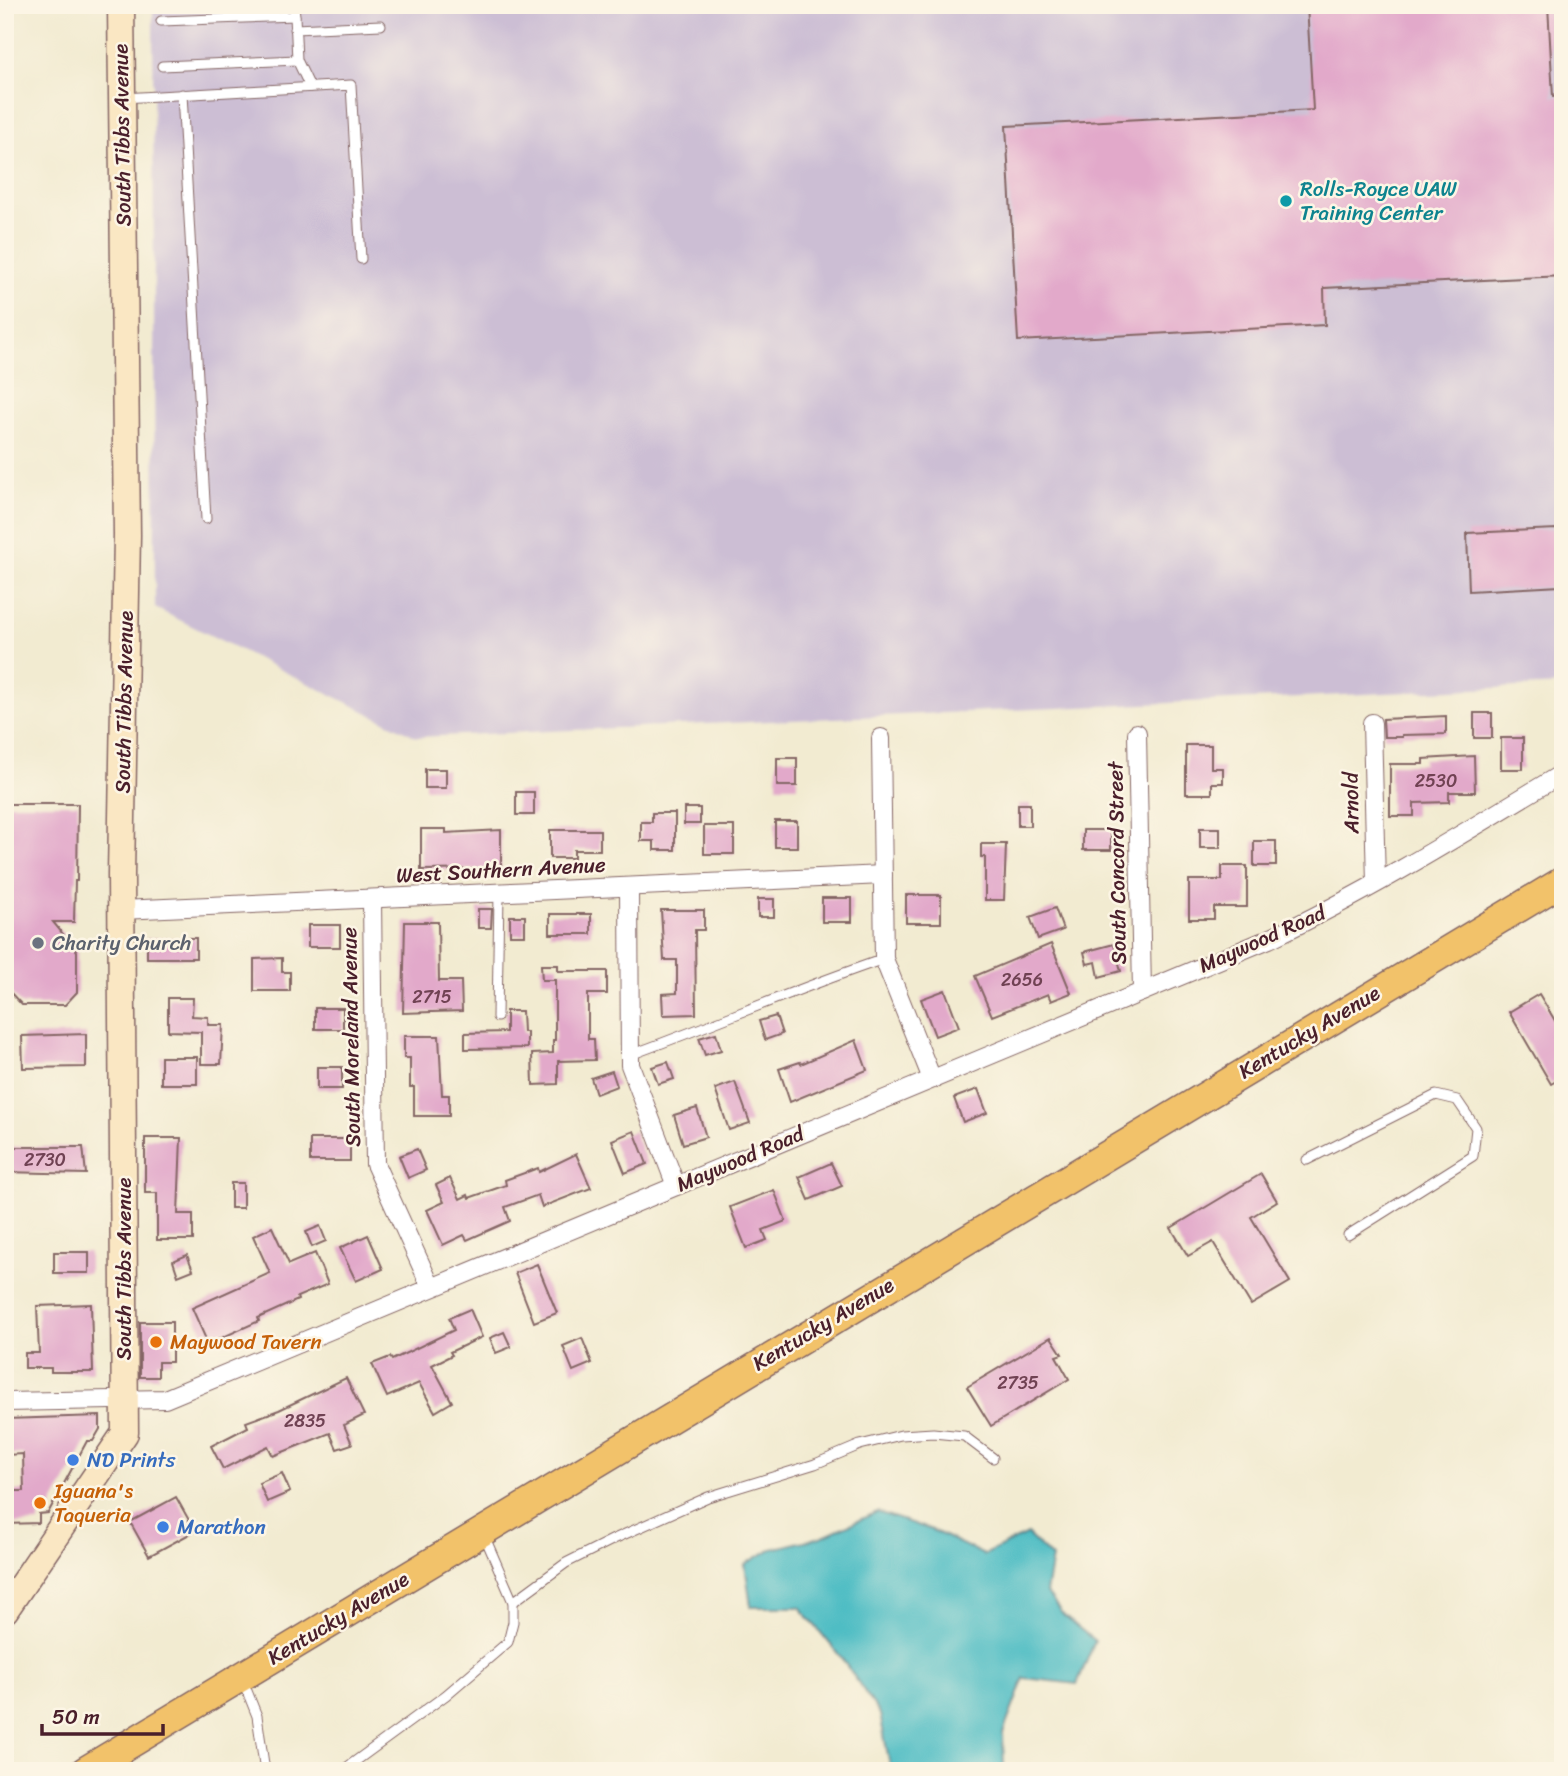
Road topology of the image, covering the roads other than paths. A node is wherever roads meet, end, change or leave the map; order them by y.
1 (121, 5) edge
2 (294, 5) edge
3 (295, 16) junction
4 (161, 21) dead end
5 (381, 25) dead end
6 (295, 29) junction
7 (298, 60) junction
8 (162, 65) dead end
9 (310, 87) junction
10 (182, 94) junction
11 (122, 98) junction
12 (361, 259) dead end
13 (206, 519) dead end
14 (1372, 723) dead end
15 (1137, 733) dead end
16 (881, 738) dead end
17 (1563, 773) edge
18 (883, 874) junction
19 (1563, 881) edge
20 (1376, 883) junction
21 (629, 887) junction
22 (499, 893) junction
23 (372, 899) junction
24 (121, 910) junction
25 (884, 959) junction
26 (1142, 992) junction
27 (497, 1017) dead end
28 (630, 1055) junction
29 (932, 1079) junction
30 (1307, 1160) dead end
31 (676, 1186) junction
32 (1348, 1235) dead end
33 (431, 1287) junction
34 (125, 1399) junction
35 (5, 1402) edge
36 (993, 1458) dead end
37 (482, 1531) junction
38 (513, 1602) junction
39 (5, 1610) edge
40 (242, 1676) junction
41 (85, 1771) edge
42 (265, 1771) edge
43 (342, 1771) edge

1 - 11 main road, South Tibbs Avenue
2 - 3 lane
3 - 4 lane
3 - 6 lane
5 - 6 lane
6 - 7 lane
7 - 8 lane
7 - 9 lane
9 - 10 lane
9 - 12 lane
10 - 11 lane
10 - 13 lane
11 - 24 main road, South Tibbs Avenue
14 - 20 street, Arnold
15 - 26 street, South Concord Street
16 - 18 street
17 - 20 street, Maywood Road
18 - 21 street, West Southern Avenue
18 - 25 street
19 - 37 main road, Kentucky Avenue
20 - 26 street, Maywood Road
21 - 22 street, West Southern Avenue
21 - 28 street
22 - 23 street, West Southern Avenue
22 - 27 lane
23 - 24 street, West Southern Avenue
23 - 33 street, South Moreland Avenue
24 - 34 main road, South Tibbs Avenue
25 - 28 lane
25 - 29 street
26 - 29 street, Maywood Road
28 - 31 street
29 - 31 street, Maywood Road
30 - 32 lane
31 - 33 street, Maywood Road
33 - 34 street, Maywood Road
34 - 35 street, Maywood Road
34 - 39 main road
36 - 38 lane
37 - 38 lane
37 - 40 main road, Kentucky Avenue
38 - 43 lane
40 - 41 main road, Kentucky Avenue
40 - 42 lane

